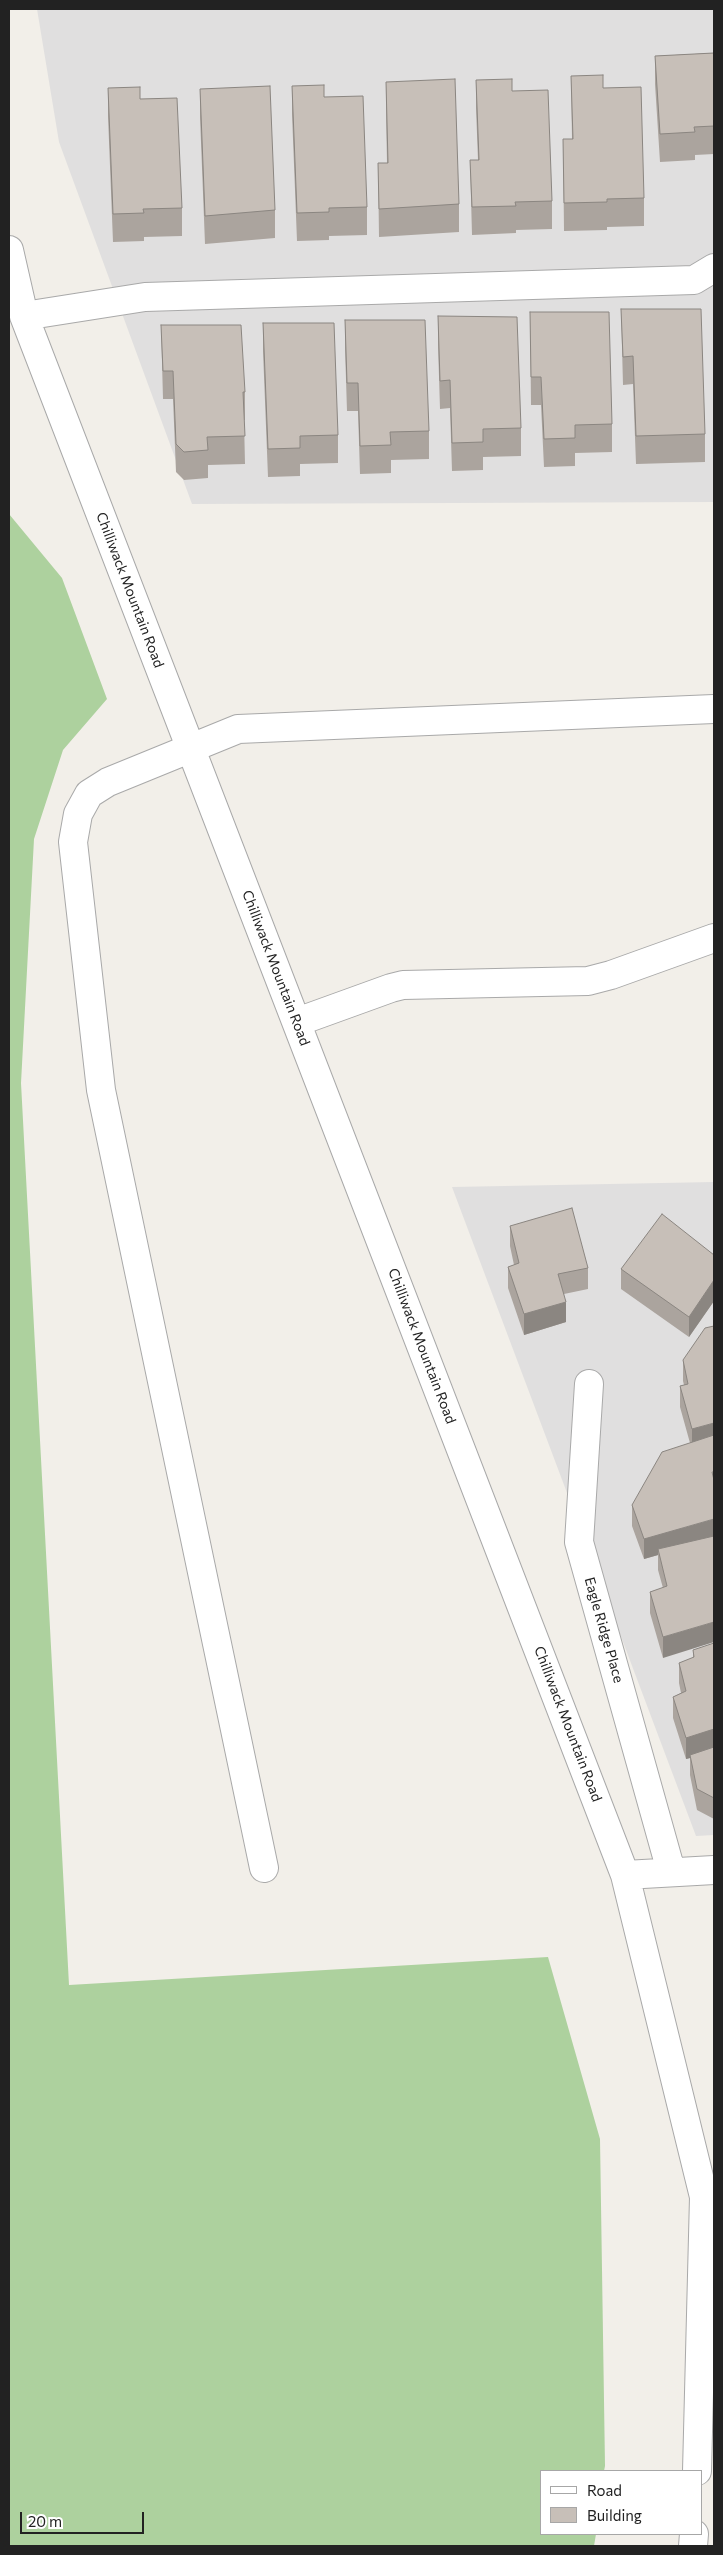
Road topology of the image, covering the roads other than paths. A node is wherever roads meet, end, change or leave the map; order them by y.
1 (9, 250) edge
2 (714, 268) edge
3 (24, 316) junction
4 (714, 709) edge
5 (191, 747) junction
6 (714, 938) edge
7 (296, 1022) junction
8 (589, 1384) dead end
9 (264, 1868) dead end
10 (714, 1870) edge
11 (671, 1871) junction
12 (625, 1875) junction
13 (697, 2470) edge

1 - 3 street, Chilliwack Mountain Road
2 - 3 street
3 - 5 street, Chilliwack Mountain Road
4 - 5 street
5 - 7 street, Chilliwack Mountain Road
5 - 9 street
6 - 7 street
7 - 12 street, Chilliwack Mountain Road
8 - 11 street, Eagle Ridge Place
10 - 11 street
11 - 12 street
12 - 13 street, Chilliwack Mountain Road

